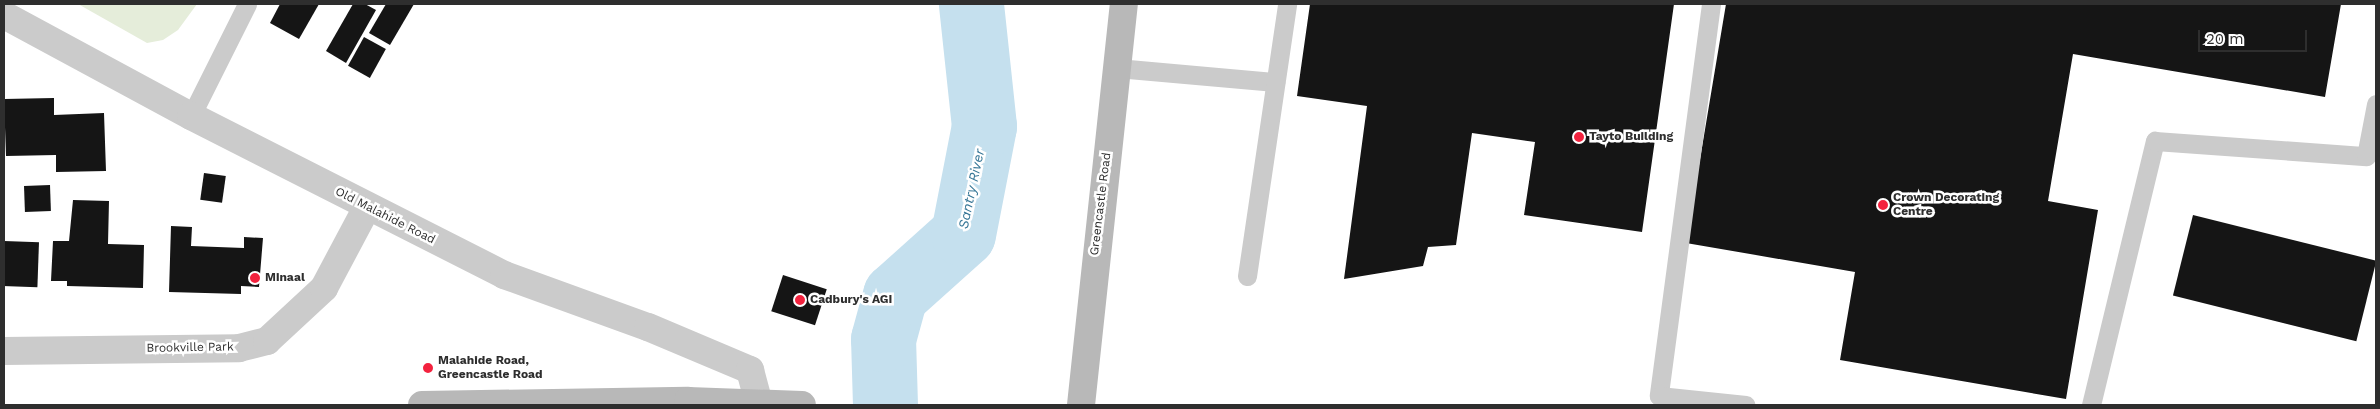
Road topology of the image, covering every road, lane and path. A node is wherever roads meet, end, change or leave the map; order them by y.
1 (247, 4) edge
2 (1124, 4) edge
3 (1287, 4) edge
4 (1711, 4) edge
5 (4, 15) edge
6 (1117, 68) junction
7 (1275, 82) junction
8 (2376, 104) edge
9 (191, 116) junction
10 (367, 207) junction
11 (1247, 276) dead end
12 (4, 351) edge
13 (759, 404) junction
14 (422, 405) edge
15 (802, 405) edge
16 (1081, 405) edge
17 (1746, 405) edge
18 (2091, 405) edge

1 - 9 lane
2 - 6 street, Greencastle Road
3 - 7 lane
4 - 17 lane
5 - 9 street, Old Malahide Road
6 - 7 lane
6 - 16 street, Greencastle Road
7 - 11 lane
8 - 18 lane
9 - 10 street, Old Malahide Road
10 - 12 street, Brookville Park
10 - 13 street, Old Malahide Road
13 - 14 street
13 - 15 street

